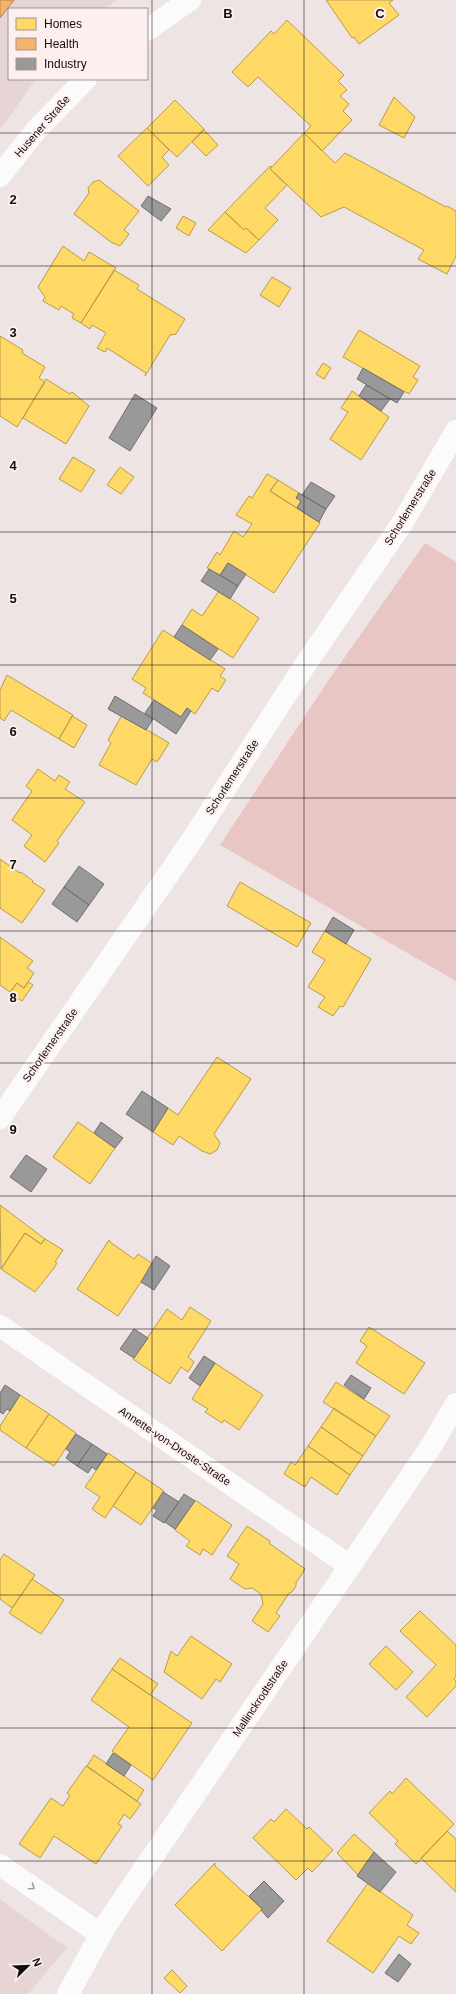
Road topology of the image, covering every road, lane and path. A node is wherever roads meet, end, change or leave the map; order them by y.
1 (190, 0) edge
2 (148, 29) edge
3 (85, 80) edge
4 (0, 176) edge
5 (456, 431) edge
6 (0, 1118) edge
7 (0, 1326) edge
8 (456, 1404) edge
9 (350, 1566) junction
10 (0, 1865) edge
11 (100, 1934) junction
12 (68, 1994) edge

1 - 2 street
3 - 4 street, Husener Straße
5 - 6 street, Schorlemerstraße
7 - 9 street, Annette-von-Droste-Straße
8 - 9 street, Mallinckrodtstraße
9 - 11 street, Mallinckrodtstraße
10 -> 11 street
11 - 12 street, Mallinckrodtstraße

